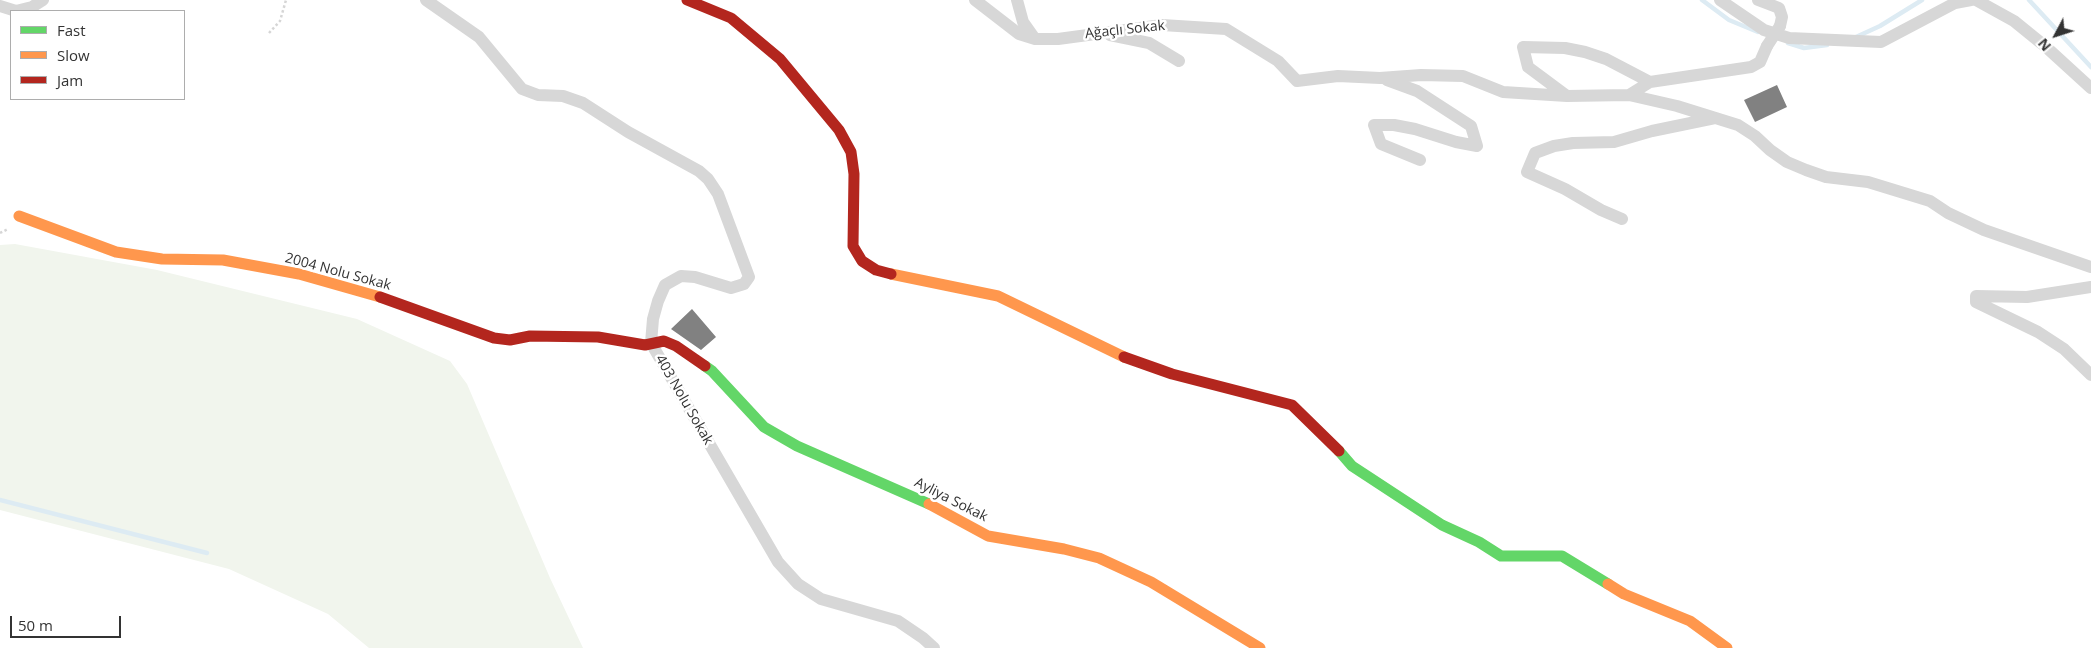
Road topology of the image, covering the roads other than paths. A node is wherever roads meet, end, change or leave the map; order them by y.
1 (43, 0) edge
2 (426, 0) edge
3 (687, 0) edge
4 (975, 0) edge
5 (1018, 0) edge
6 (1720, 0) edge
7 (1758, 0) edge
8 (1971, 0) edge
9 (1976, 0) edge
10 (0, 6) edge
11 (13, 10) edge
12 (20, 10) edge
13 (1099, 33) junction
14 (1035, 39) junction
15 (1179, 61) dead end
16 (1380, 78) junction
17 (1650, 82) junction
18 (2091, 88) edge
19 (1629, 95) junction
20 (1567, 96) junction
21 (1718, 118) junction
22 (1420, 160) dead end
23 (19, 216) dead end
24 (1622, 219) dead end
25 (2091, 267) edge
26 (2091, 287) edge
27 (651, 343) junction
28 (2091, 375) edge
29 (934, 648) edge
30 (1260, 648) edge
31 (1727, 648) edge

1 - 12 street
2 - 27 street, 403 Nolu Sokak
3 - 31 street
4 - 14 street, Ağaçlı Sokak
5 - 14 street
6 - 8 street
7 - 17 street, bridge
9 - 18 street
10 - 11 street
13 - 14 street, Ağaçlı Sokak
13 - 15 street
13 - 16 street, Ağaçlı Sokak
16 - 20 street
16 - 22 street
17 - 19 street
17 - 20 street
19 - 20 street
19 - 21 street
21 - 24 street
21 - 25 street
23 - 27 street, 2004 Nolu Sokak
26 - 28 street
27 - 29 street, 403 Nolu Sokak
27 - 30 street, Ayliya Sokak

